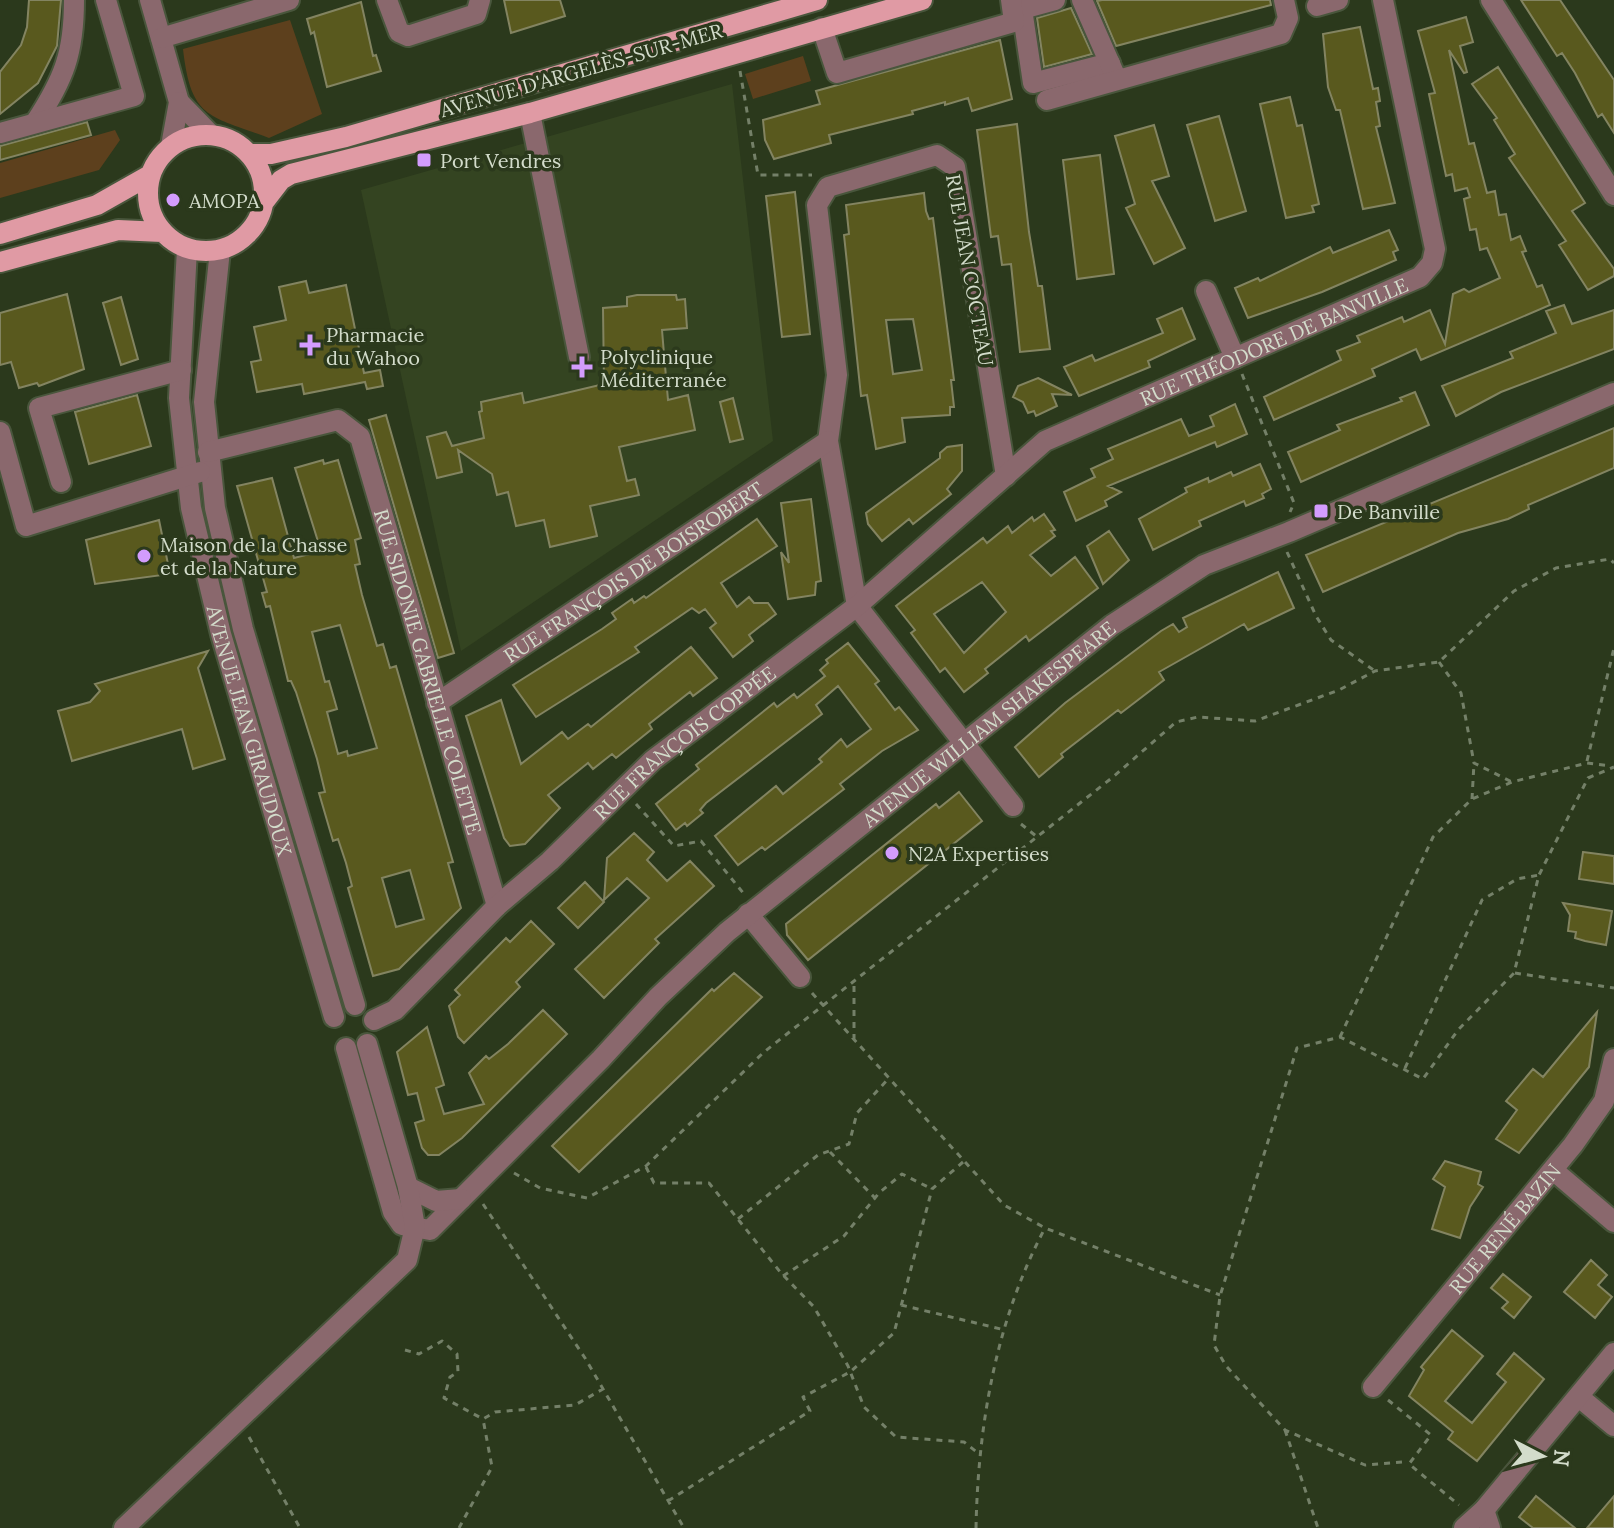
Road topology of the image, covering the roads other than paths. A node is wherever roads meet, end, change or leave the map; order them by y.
1 (74, 0) edge
2 (106, 0) edge
3 (289, 0) edge
4 (387, 0) edge
5 (480, 0) edge
6 (817, 0) edge
7 (922, 0) edge
8 (1011, 0) edge
9 (1055, 0) edge
10 (1082, 0) edge
11 (1284, 0) edge
12 (1338, 0) edge
13 (1383, 0) edge
14 (1491, 0) edge
15 (154, 1) edge
16 (1317, 6) dead end
17 (822, 28) junction
18 (161, 38) junction
19 (1114, 71) junction
20 (1047, 100) dead end
21 (179, 102) junction
22 (530, 113) junction
23 (35, 123) junction
24 (0, 133) edge
25 (211, 135) junction
26 (171, 146) junction
27 (249, 154) junction
28 (150, 175) junction
29 (1614, 195) edge
30 (264, 202) junction
31 (162, 232) junction
32 (0, 234) edge
33 (187, 249) junction
34 (220, 250) junction
35 (0, 262) edge
36 (1206, 291) dead end
37 (579, 357) dead end
38 (1235, 358) junction
39 (181, 370) junction
40 (1614, 393) edge
41 (0, 432) edge
42 (828, 441) junction
43 (209, 460) junction
44 (1006, 476) junction
45 (188, 477) junction
46 (61, 482) dead end
47 (857, 606) junction
48 (437, 703) junction
49 (962, 744) junction
50 (1013, 806) dead end
51 (497, 906) junction
52 (752, 911) junction
53 (800, 977) road end
54 (355, 1005) junction
55 (334, 1017) junction
56 (374, 1020) junction
57 (367, 1044) junction
58 (346, 1048) junction
59 (1614, 1059) edge
60 (1553, 1170) junction
61 (408, 1187) junction
62 (466, 1193) junction
63 (436, 1201) junction
64 (1614, 1222) edge
65 (415, 1227) junction
66 (1614, 1353) edge
67 (1373, 1387) road end
68 (1579, 1397) junction
69 (1614, 1426) edge
70 (1478, 1521) edge
71 (124, 1528) edge

1 - 23 street
2 - 23 street
3 - 18 street
4 - 5 street
6 - 27 main road, AVENUE D'ARGELÈS-SUR-MER
7 - 17 main road, AVENUE D'ARGELÈS-SUR-MER
8 - 17 street
9 - 19 street
10 - 19 street
11 - 19 street
12 - 16 street
13 - 38 street, RUE THÉODORE DE BANVILLE
14 - 29 street
15 - 18 street
17 - 22 main road, AVENUE D'ARGELÈS-SUR-MER
18 - 21 street
19 - 20 street
21 - 25 street
21 - 26 street
22 - 30 main road, AVENUE D'ARGELÈS-SUR-MER
22 - 37 street
23 - 24 street
25 - 26 main road
25 - 27 main road
26 - 28 main road
27 - 30 main road
28 - 31 main road
28 - 32 main road
30 - 34 main road
31 - 33 main road
31 - 35 main road
33 - 34 main road
33 - 39 street, AVENUE JEAN GIRAUDOUX
34 - 43 street, AVENUE JEAN GIRAUDOUX
36 - 38 street
38 - 44 street, RUE THÉODORE DE BANVILLE
39 - 45 street, AVENUE JEAN GIRAUDOUX
39 - 46 street
40 - 49 street, AVENUE WILLIAM SHAKESPEARE
41 - 45 street
42 - 44 street, RUE JEAN COCTEAU
42 - 47 street
42 - 48 street, RUE FRANÇOIS DE BOISROBERT
43 - 45 street
43 - 48 street, RUE SIDONIE GABRIELLE COLETTE
43 - 54 street, AVENUE JEAN GIRAUDOUX
44 - 47 street, RUE FRANÇOIS COPPÉE
45 - 55 street, AVENUE JEAN GIRAUDOUX
47 - 49 street
47 - 51 street, RUE FRANÇOIS COPPÉE
48 - 51 street, RUE SIDONIE GABRIELLE COLETTE
49 - 50 street
49 - 52 street, AVENUE WILLIAM SHAKESPEARE
51 - 56 street, RUE FRANÇOIS COPPÉE
52 - 53 street
52 - 62 street, AVENUE WILLIAM SHAKESPEARE
54 - 55 street
54 - 56 street
55 - 58 street
56 - 57 street
57 - 58 street
57 - 61 street
58 - 65 street
59 - 60 street, RUE RENÉ BAZIN
60 - 64 street
60 - 67 street, RUE RENÉ BAZIN
61 - 63 street
61 - 65 street
62 - 63 street
62 - 65 street, AVENUE WILLIAM SHAKESPEARE
63 - 65 street
65 - 71 street
66 - 68 street
68 - 69 street
68 - 70 street

